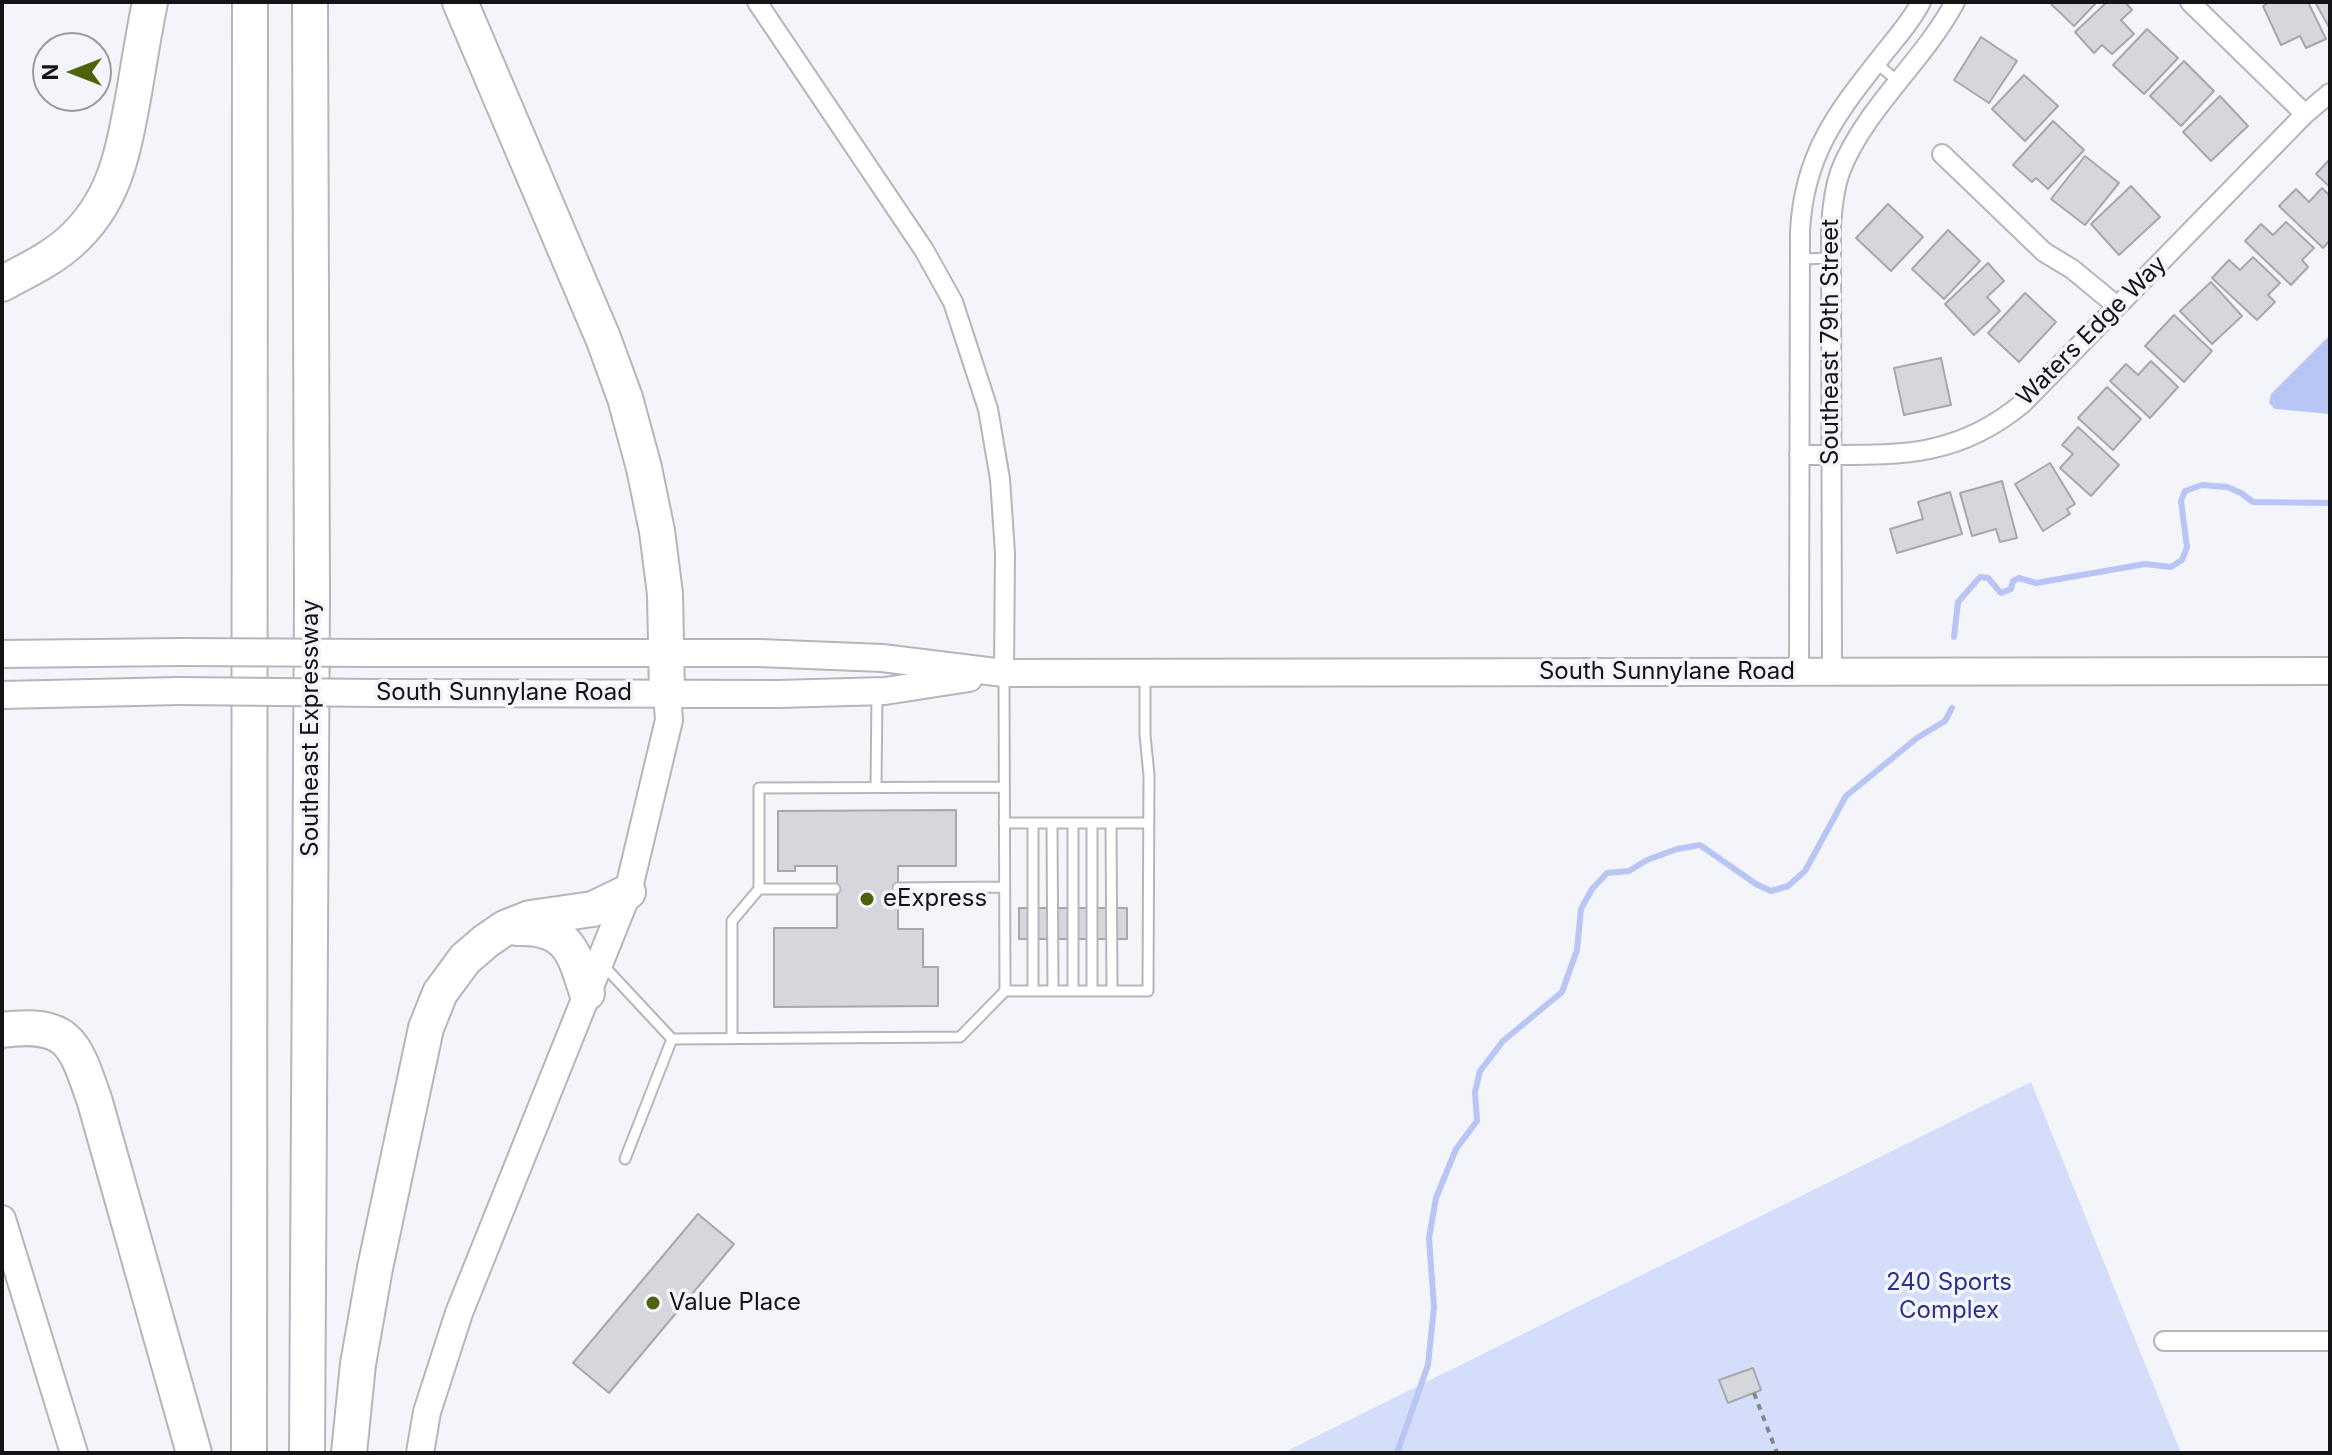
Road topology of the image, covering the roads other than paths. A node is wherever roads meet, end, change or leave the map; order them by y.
1 (150, 2) edge
2 (250, 2) edge
3 (310, 2) edge
4 (460, 2) edge
5 (757, 2) edge
6 (1921, 2) edge
7 (1955, 2) edge
8 (2190, 2) edge
9 (1876, 63) junction
10 (1899, 82) junction
11 (2330, 93) edge
12 (2305, 114) junction
13 (1942, 154) dead end
14 (1831, 258) junction
15 (1800, 259) junction
16 (2, 284) edge
17 (2117, 306) junction
18 (1799, 455) junction
19 (1830, 455) junction
20 (667, 653) junction
21 (2, 654) edge
22 (1799, 671) junction
23 (1832, 671) junction
24 (2330, 671) edge
25 (1004, 673) junction
26 (1145, 673) junction
27 (877, 691) junction
28 (667, 694) junction
29 (2, 695) edge
30 (876, 787) junction
31 (1004, 787) junction
32 (1004, 823) junction
33 (1033, 823) junction
34 (1052, 823) junction
35 (1073, 823) junction
36 (1092, 823) junction
37 (1111, 823) junction
38 (1149, 823) junction
39 (1004, 887) junction
40 (898, 888) dead end
41 (759, 889) junction
42 (835, 889) dead end
43 (628, 892) junction
44 (505, 928) junction
45 (594, 977) junction
46 (1005, 991) junction
47 (1033, 991) junction
48 (1053, 991) junction
49 (1073, 991) junction
50 (1092, 991) junction
51 (1112, 991) junction
52 (2, 1030) edge
53 (672, 1039) junction
54 (732, 1039) junction
55 (625, 1159) dead end
56 (2, 1219) edge
57 (2164, 1341) dead end
58 (2330, 1341) edge
59 (74, 1453) edge
60 (194, 1453) edge
61 (249, 1453) edge
62 (307, 1453) edge
63 (349, 1453) edge
64 (420, 1453) edge

1 - 16 highway
2 - 61 highway
3 - 62 highway, Southeast Expressway
4 - 20 highway
5 - 25 street
6 - 9 street, Southeast 79th Street
7 - 10 street, Southeast 79th Street
8 - 12 street
9 - 10 lane
9 - 15 street, Southeast 79th Street
10 - 14 street, Southeast 79th Street
11 - 12 street, Waters Edge Way
12 - 17 street, Waters Edge Way
13 - 17 street
14 - 15 lane
14 - 19 street, Southeast 79th Street
15 - 18 street, Southeast 79th Street
17 - 19 street, Waters Edge Way
18 - 19 street, Waters Edge Way
18 - 22 street, Southeast 79th Street
19 - 23 street, Southeast 79th Street
20 - 21 main road, South Sunnylane Road, bridge
20 - 25 main road, South Sunnylane Road
20 - 28 highway
22 - 23 main road, South Sunnylane Road
22 - 26 main road, South Sunnylane Road
23 - 24 main road, South Sunnylane Road
25 - 26 main road, South Sunnylane Road
25 - 27 main road, South Sunnylane Road
25 - 31 lane
26 - 38 lane
27 - 28 main road, South Sunnylane Road
27 - 30 lane
28 - 29 main road, South Sunnylane Road, bridge
28 - 43 main road
30 - 31 lane
30 - 41 lane
31 - 32 lane
32 - 33 lane
32 - 39 lane
33 - 34 lane
33 - 47 lane
34 - 35 lane
34 - 48 lane
35 - 36 lane
35 - 49 lane
36 - 37 lane
36 - 50 lane
37 - 38 lane
37 - 51 lane
38 - 51 lane
39 - 40 lane
39 - 46 lane
41 - 42 lane
41 - 54 lane
43 - 44 highway
43 - 45 main road
44 - 45 highway
44 - 63 highway
45 - 53 lane
45 - 64 main road
46 - 47 lane
46 - 54 lane
47 - 48 lane
48 - 49 lane
49 - 50 lane
50 - 51 lane
52 - 60 highway
53 - 54 lane
53 - 55 lane
56 - 59 main road
57 - 58 street

